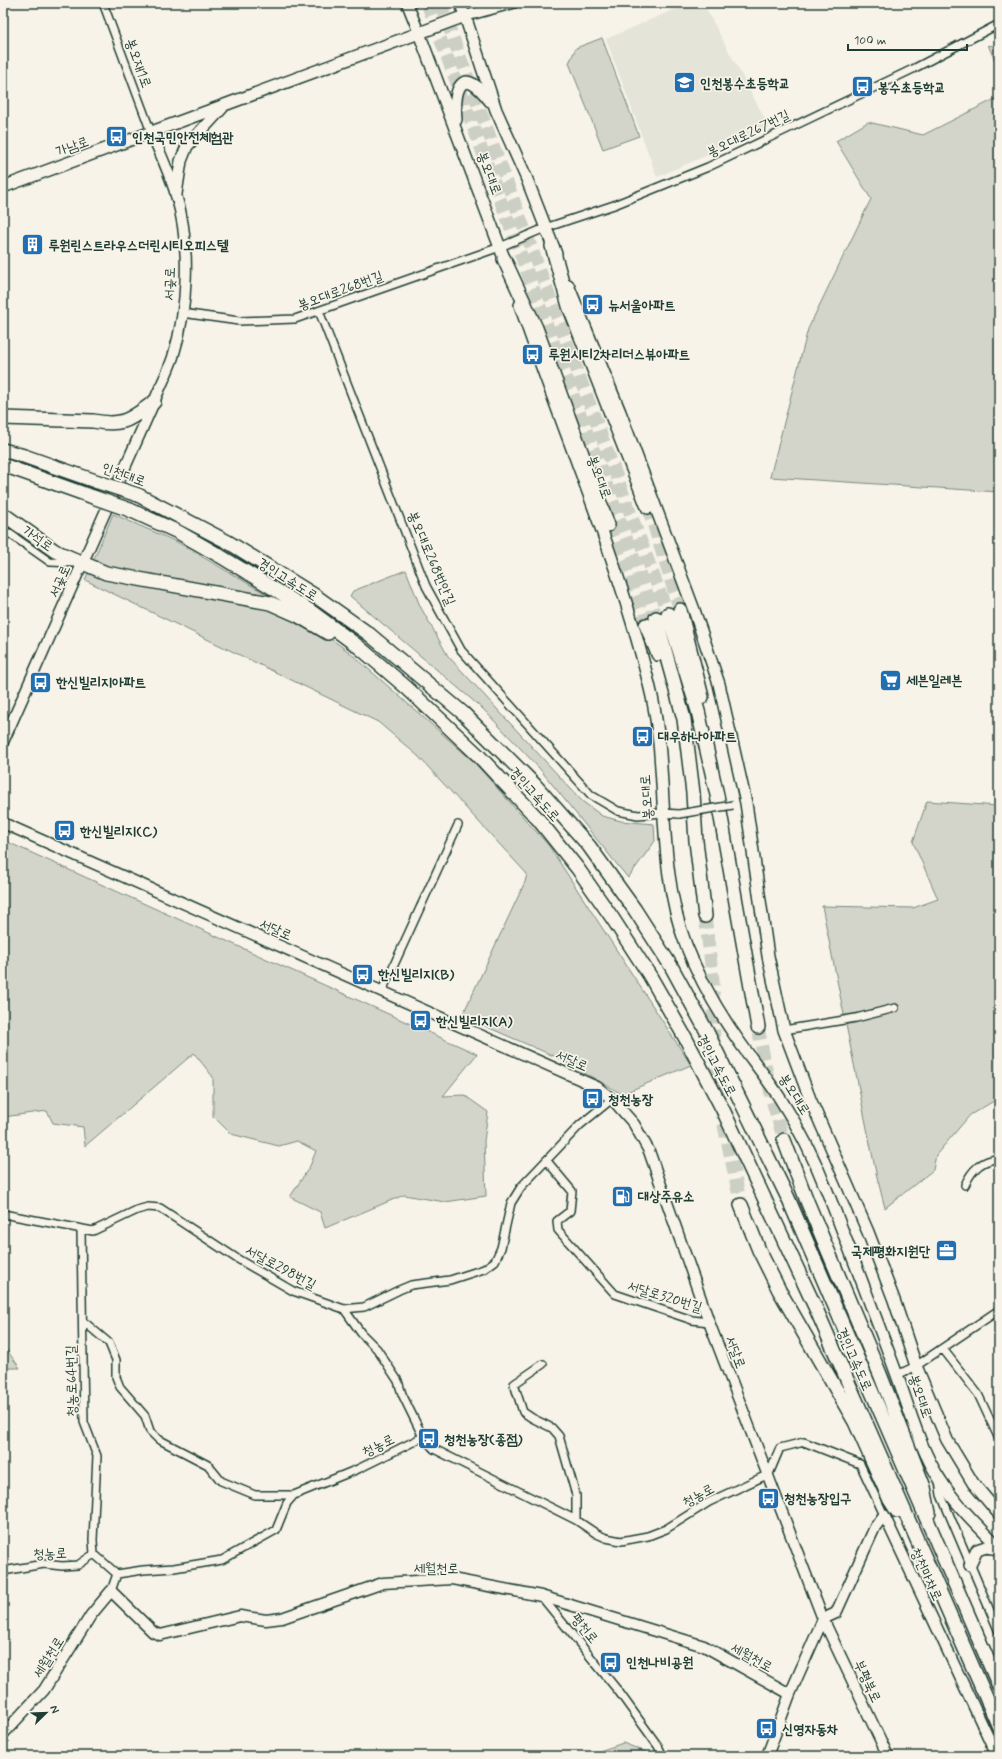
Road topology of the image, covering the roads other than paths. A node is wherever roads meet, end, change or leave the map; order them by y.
1 (103, 3) edge
2 (407, 3) edge
3 (460, 3) edge
4 (513, 3) edge
5 (465, 16) junction
6 (999, 24) edge
7 (419, 33) junction
8 (224, 105) junction
9 (496, 110) junction
10 (151, 132) junction
11 (457, 133) junction
12 (3, 188) edge
13 (176, 194) junction
14 (545, 228) junction
15 (500, 246) junction
16 (552, 246) junction
17 (504, 259) junction
18 (319, 311) junction
19 (182, 313) junction
20 (154, 402) junction
21 (3, 418) edge
22 (3, 450) edge
23 (3, 465) edge
24 (648, 507) tunnel mouth
25 (3, 514) edge
26 (608, 525) tunnel mouth
27 (3, 529) edge
28 (228, 542) joint
29 (84, 563) junction
30 (674, 612) tunnel mouth
31 (651, 622) tunnel mouth
32 (359, 647) junction
33 (3, 742) edge
34 (746, 804) junction
35 (663, 813) junction
36 (3, 823) edge
37 (458, 825) dead end
38 (705, 916) tunnel mouth
39 (382, 991) junction
40 (895, 1008) dead end
41 (758, 1027) tunnel mouth
42 (784, 1030) junction
43 (612, 1098) junction
44 (784, 1140) tunnel mouth
45 (999, 1159) edge
46 (547, 1161) junction
47 (965, 1186) dead end
48 (741, 1205) tunnel mouth
49 (3, 1214) edge
50 (81, 1230) junction
51 (344, 1309) junction
52 (999, 1310) edge
53 (83, 1321) junction
54 (709, 1322) junction
55 (943, 1348) junction
56 (543, 1364) dead end
57 (916, 1366) junction
58 (897, 1375) junction
59 (423, 1438) junction
60 (999, 1439) edge
61 (769, 1474) junction
62 (939, 1479) junction
63 (294, 1495) junction
64 (999, 1514) edge
65 (884, 1515) junction
66 (576, 1520) junction
67 (935, 1540) junction
68 (921, 1548) junction
69 (999, 1548) edge
70 (94, 1554) junction
71 (970, 1565) junction
72 (3, 1572) edge
73 (117, 1574) junction
74 (111, 1591) junction
75 (541, 1596) junction
76 (823, 1619) junction
77 (999, 1632) edge
78 (999, 1686) edge
79 (790, 1694) junction
80 (999, 1727) edge
81 (3, 1734) edge
82 (663, 1756) edge
83 (767, 1756) edge
84 (888, 1756) edge
85 (996, 1756) edge

1 - 10 street, 봉오재1로
2 - 7 street, 봉오대로
3 - 5 street, 봉오대로
4 - 5 street
5 - 7 main road
5 - 9 main road, 봉오대로
6 - 14 street, 봉오대로267번길
7 - 8 main road
7 - 11 main road, 봉오대로
8 - 10 main road
8 - 13 main road
9 - 11 main road
9 - 14 main road, 봉오대로
10 - 12 main road, 가남로
10 - 13 street, 서곶로
11 - 15 main road, 봉오대로
13 - 19 street, 서곶로
14 - 15 street, 봉오대로267번길
14 - 16 main road, 봉오대로
15 - 17 main road, 봉오대로
15 - 18 street, 봉오대로268번길
16 - 24 highway
16 - 34 main road, 봉오대로
17 - 26 highway
17 - 35 main road, 봉오대로
18 - 19 street, 봉오대로268번길
18 - 35 street, 봉오대로268번안길
19 - 20 street, 서곶로
20 - 21 highway
20 - 29 street, 서곶로
22 - 28 highway, 인천대로, bridge
23 - 32 highway, 경인고속도로, bridge
25 - 29 highway
27 - 29 street, 가석로
28 - 67 highway, 경인고속도로
29 - 32 highway
29 - 33 street, 서곶로
30 - 41 highway
31 - 38 highway
32 - 68 highway, 경인고속도로
34 - 35 street, 봉오대로268번안길, bridge
34 - 42 main road, 봉오대로
35 - 58 main road, 봉오대로
36 - 39 street, 서달로
37 - 39 street
39 - 43 street, 서달로
40 - 42 street
42 - 57 main road, 봉오대로
43 - 46 street, 서달로298번길
43 - 54 street, 서달로
44 - 67 highway
45 - 47 street
46 - 51 street, 서달로298번길
46 - 54 street, 서달로320번길
48 - 68 highway
49 - 50 street, 서달로298번길
50 - 51 street, 서달로298번길
50 - 53 street, 청농로64번길
51 - 59 street
52 - 55 street
53 - 63 street
53 - 70 street, 청농로64번길
54 - 61 street, 서달로
55 - 57 street
55 - 60 street
56 - 66 street
57 - 58 street
57 - 64 main road, 봉오대로
58 - 62 main road, 봉오대로
59 - 63 street, 청농로
59 - 66 street, 청농로
61 - 65 street
61 - 66 street, 청농로
61 - 76 street, 서달로
62 - 69 main road, 봉오대로
62 - 71 street
63 - 73 street
65 - 76 street
65 - 85 street, 청천마차로
67 - 78 highway, 경인고속도로
68 - 80 highway, 경인고속도로
69 - 71 main road
70 - 72 street, 청농로
70 - 73 street
71 - 77 street
73 - 74 street, 세월천로
74 - 75 street, 세월천로
74 - 81 street, 세월천로
75 - 79 street, 세월천로
75 - 82 street, 평천로
76 - 79 street
76 - 84 street, 부평북로
79 - 83 street

